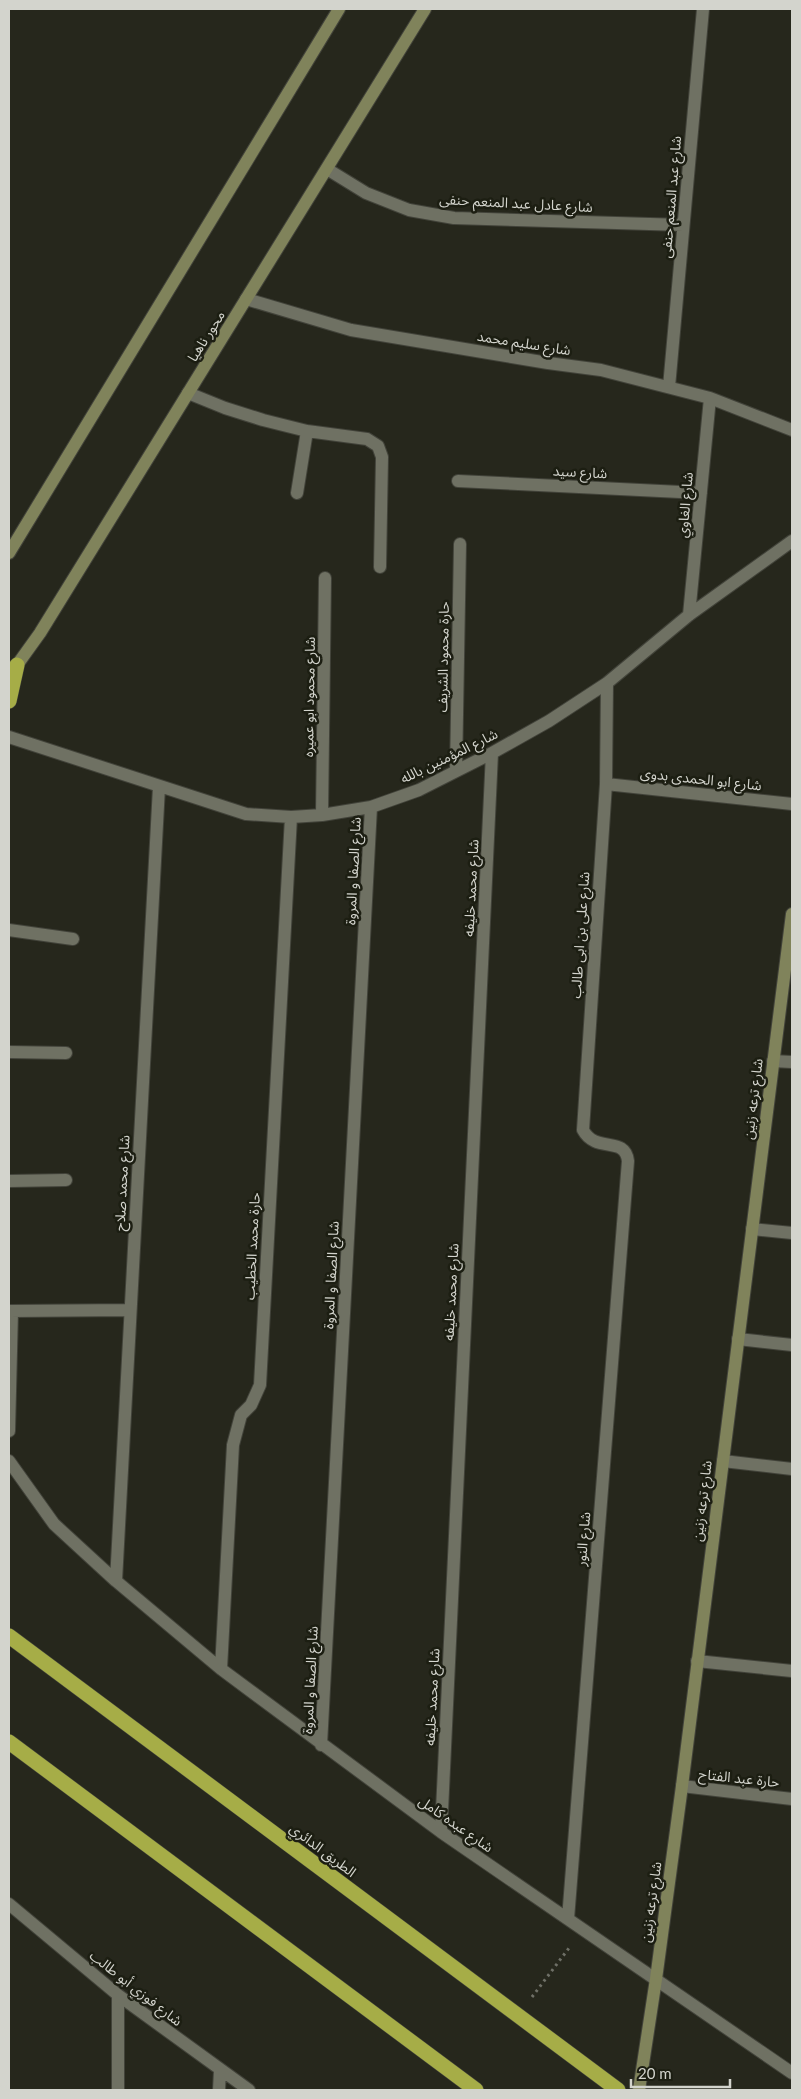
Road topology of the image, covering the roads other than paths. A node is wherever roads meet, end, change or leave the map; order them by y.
1 (339, 9) edge
2 (426, 9) edge
3 (704, 9) edge
4 (327, 169) junction
5 (683, 225) junction
6 (246, 299) junction
7 (669, 387) junction
8 (188, 392) junction
9 (710, 398) junction
10 (792, 430) edge
11 (307, 431) junction
12 (458, 482) dead end
13 (297, 493) dead end
14 (701, 493) junction
15 (792, 541) edge
16 (460, 544) dead end
17 (9, 553) edge
18 (380, 567) dead end
19 (326, 578) dead end
20 (689, 615) junction
21 (13, 670) edge
22 (607, 683) junction
23 (9, 701) edge
24 (9, 737) edge
25 (492, 753) junction
26 (456, 771) junction
27 (606, 784) junction
28 (159, 787) junction
29 (792, 804) edge
30 (371, 807) junction
31 (322, 815) junction
32 (291, 817) junction
33 (792, 914) edge
34 (9, 930) edge
35 (73, 938) dead end
36 (788, 981) edge
37 (9, 1052) edge
38 (66, 1053) dead end
39 (773, 1061) junction
40 (792, 1062) edge
41 (628, 1161) joint
42 (66, 1180) dead end
43 (9, 1181) edge
44 (752, 1229) junction
45 (792, 1233) edge
46 (130, 1310) junction
47 (10, 1311) edge
48 (738, 1339) junction
49 (792, 1345) edge
50 (9, 1431) edge
51 (9, 1461) edge
52 (723, 1461) junction
53 (792, 1469) edge
54 (116, 1580) junction
55 (9, 1636) edge
56 (697, 1662) junction
57 (220, 1669) junction
58 (792, 1671) edge
59 (9, 1742) edge
60 (322, 1745) junction
61 (682, 1786) junction
62 (792, 1799) edge
63 (441, 1832) junction
64 (9, 1904) edge
65 (568, 1919) junction
66 (656, 1979) junction
67 (118, 1995) junction
68 (220, 2070) junction
69 (792, 2073) edge
70 (118, 2090) edge
71 (219, 2090) edge
72 (249, 2090) edge
73 (476, 2090) edge
74 (618, 2090) edge
75 (639, 2090) edge

1 - 17 main road
2 - 4 main road, محور ناهيا
3 - 5 street, شارع عبد المنعم حنفى
4 - 5 street, شارع عادل عبد المنعم حنفى
4 - 6 main road, محور ناهيا
5 - 7 street, شارع عبد المنعم حنفى
6 - 7 street, شارع سليم محمد
6 - 8 main road, محور ناهيا
7 - 9 street, شارع سليم محمد
8 - 11 street
8 - 21 main road, محور ناهيا
9 - 10 street, شارع سليم محمد
9 - 14 street, شارع الغاوي
11 - 13 street
11 - 18 street
12 - 14 street, شارع سيد
14 - 20 street, شارع الغاوي
15 - 20 street, شارع المؤمنين بالله
16 - 26 street, حارة محمود الشريف
19 - 31 street, شارع محمود ابو عميره
20 - 22 street, شارع المؤمنين بالله
21 - 23 highway
22 - 25 street, شارع المؤمنين بالله
22 - 27 street, شارع على بن ابى طالب
24 - 28 street, شارع المؤمنين بالله
25 - 26 street, شارع المؤمنين بالله
25 - 63 street, شارع محمد خليفه
26 - 30 street, شارع المؤمنين بالله
27 - 29 street, شارع ابو الحمدى بدوى
27 - 41 street, شارع على بن ابى طالب
28 - 32 street, شارع المؤمنين بالله
28 - 46 street, شارع محمد صلاح
30 - 31 street, شارع المؤمنين بالله
30 - 60 street, شارع الصفا و المروة
31 - 32 street, شارع المؤمنين بالله
32 - 57 street, حارة محمد الخطيب
33 - 36 main road, شارع ترعه زنين
34 - 35 street
36 - 39 main road, شارع ترعه زنين
37 - 38 street
39 - 40 street
39 - 44 main road, شارع ترعه زنين
41 - 65 street, شارع النور
42 - 43 street
44 - 45 street
44 - 48 main road, شارع ترعه زنين
46 - 47 street
46 - 54 street, شارع محمد صلاح
47 - 50 street
48 - 49 street
48 - 52 main road, شارع ترعه زنين
51 - 54 street, شارع عبده كامل
52 - 53 street
52 - 56 main road, شارع ترعه زنين
54 - 57 street, شارع عبده كامل
55 - 74 highway, الطريق الدائري
56 - 58 street
56 - 61 main road, شارع ترعه زنين
57 - 60 street, شارع عبده كامل
59 - 73 highway
60 - 63 street, شارع عبده كامل
61 - 62 street, حارة عبد الفتاح
61 - 66 main road, شارع ترعه زنين
63 - 65 street, شارع عبده كامل
64 - 67 street, شارع فوزي أبو طالب
65 - 66 street, شارع عبده كامل
66 - 69 street, شارع عبده كامل
66 - 75 main road, شارع ترعه زنين
67 - 68 street, شارع فوزي أبو طالب
67 - 70 street
68 - 71 street
68 - 72 street, شارع فوزي أبو طالب

